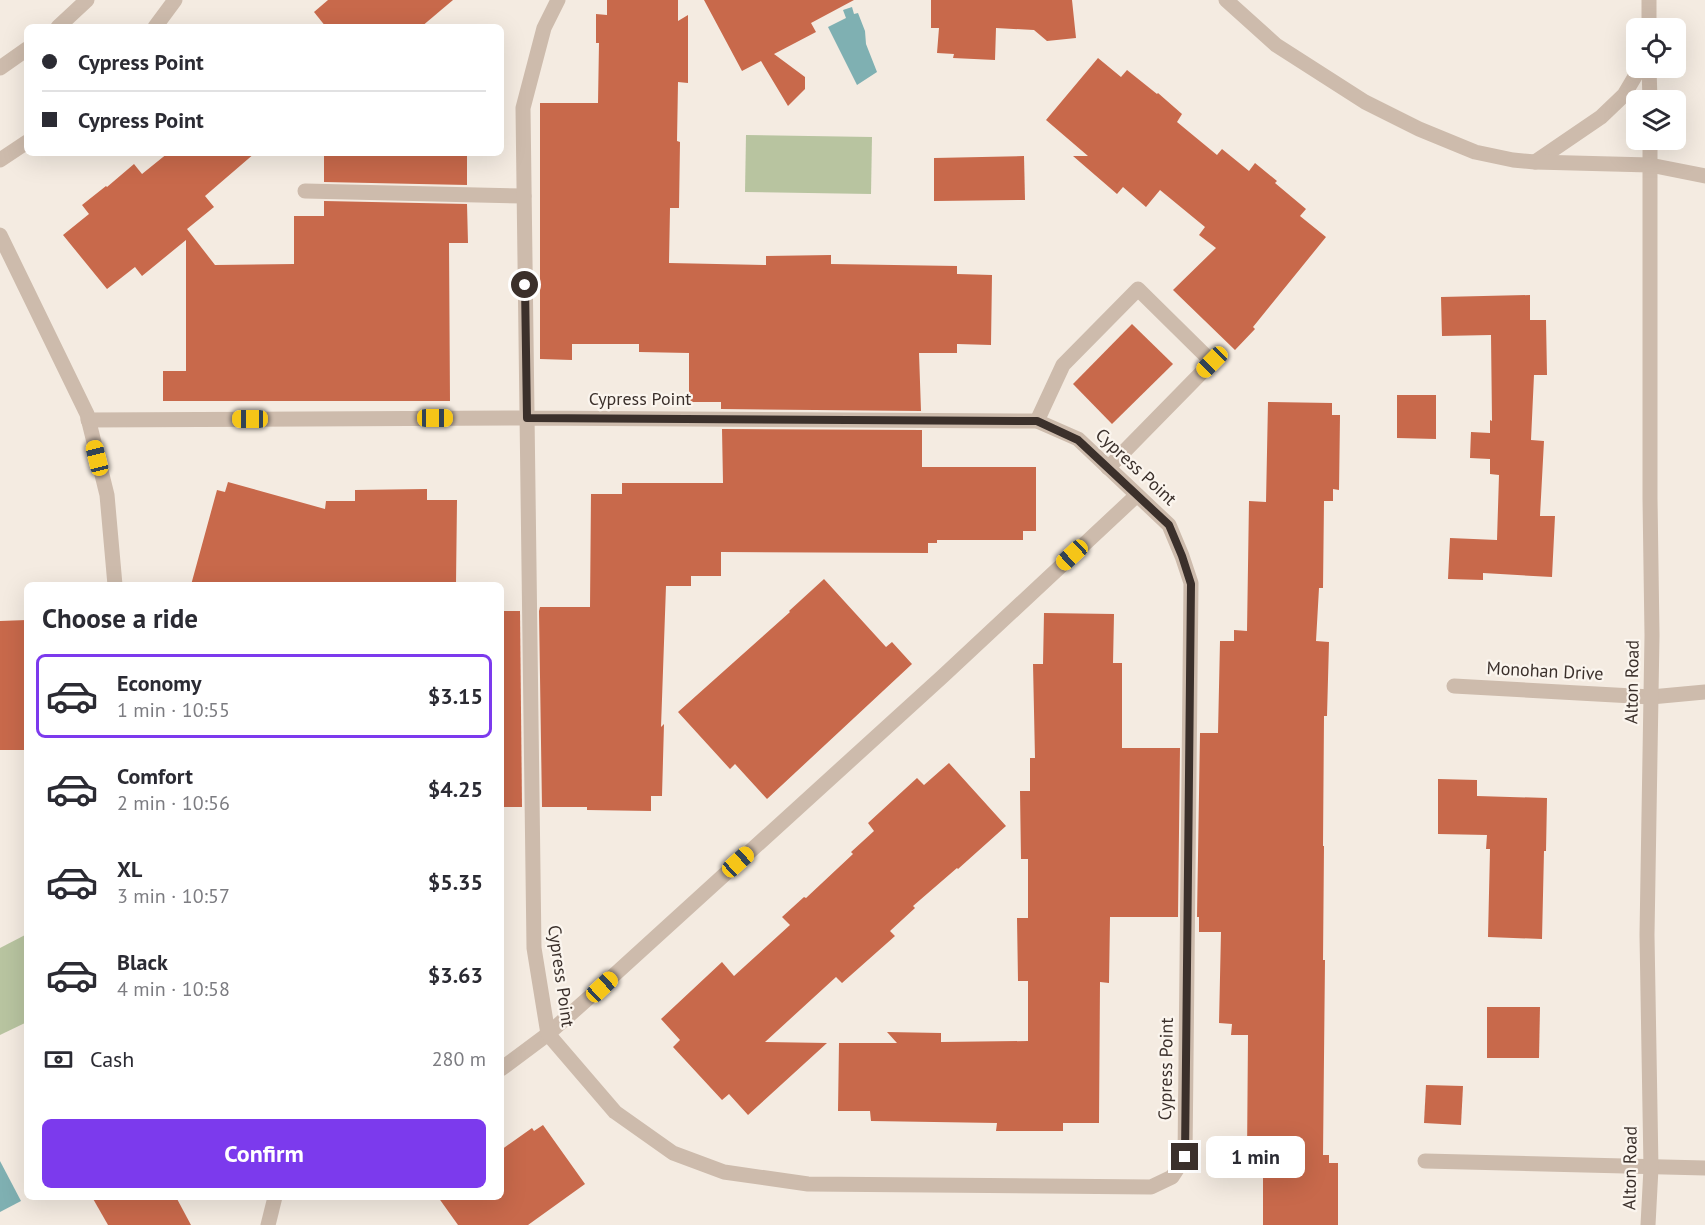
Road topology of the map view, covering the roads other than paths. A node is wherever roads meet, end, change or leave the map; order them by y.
1 (87, 0) edge
2 (175, 0) edge
3 (558, 0) edge
4 (1226, 0) edge
5 (1649, 0) edge
6 (1649, 18) edge
7 (61, 24) edge
8 (157, 24) edge
9 (24, 51) edge
10 (0, 68) edge
11 (1634, 78) edge
12 (24, 144) edge
13 (1650, 150) edge
14 (0, 160) edge
15 (1535, 162) junction
16 (1650, 165) junction
17 (1705, 176) edge
18 (305, 191) dead end
19 (524, 196) junction
20 (0, 235) edge
21 (527, 418) junction
22 (88, 420) junction
23 (1037, 421) junction
24 (1108, 468) junction
25 (1137, 495) junction
26 (115, 582) edge
27 (1454, 686) dead end
28 (1705, 692) edge
29 (1651, 696) junction
30 (548, 1035) junction
31 (504, 1067) edge
32 (1425, 1161) dead end
33 (1651, 1168) junction
34 (1705, 1168) edge
35 (274, 1200) edge
36 (268, 1225) edge
37 (1648, 1225) edge

1 - 7 street
2 - 8 street
3 - 19 street, Cypress Point
4 - 15 street
5 - 6 street
9 - 10 street
11 - 15 street
12 - 14 street
13 - 16 street, Alton Road
15 - 16 street
16 - 17 street
16 - 29 street, Alton Road
18 - 19 street
19 - 21 street, Cypress Point
20 - 22 street
21 - 22 street
21 - 23 street, Cypress Point
21 - 30 street, Cypress Point
22 - 26 street
23 - 24 street, Cypress Point
23 - 24 street
24 - 25 street, Cypress Point
25 - 30 street
25 - 30 street, Cypress Point
27 - 29 street, Monohan Drive
28 - 29 street, Monohan Drive
29 - 33 street, Alton Road
30 - 31 street
32 - 33 street
33 - 34 street
33 - 37 street, Alton Road
35 - 36 street

